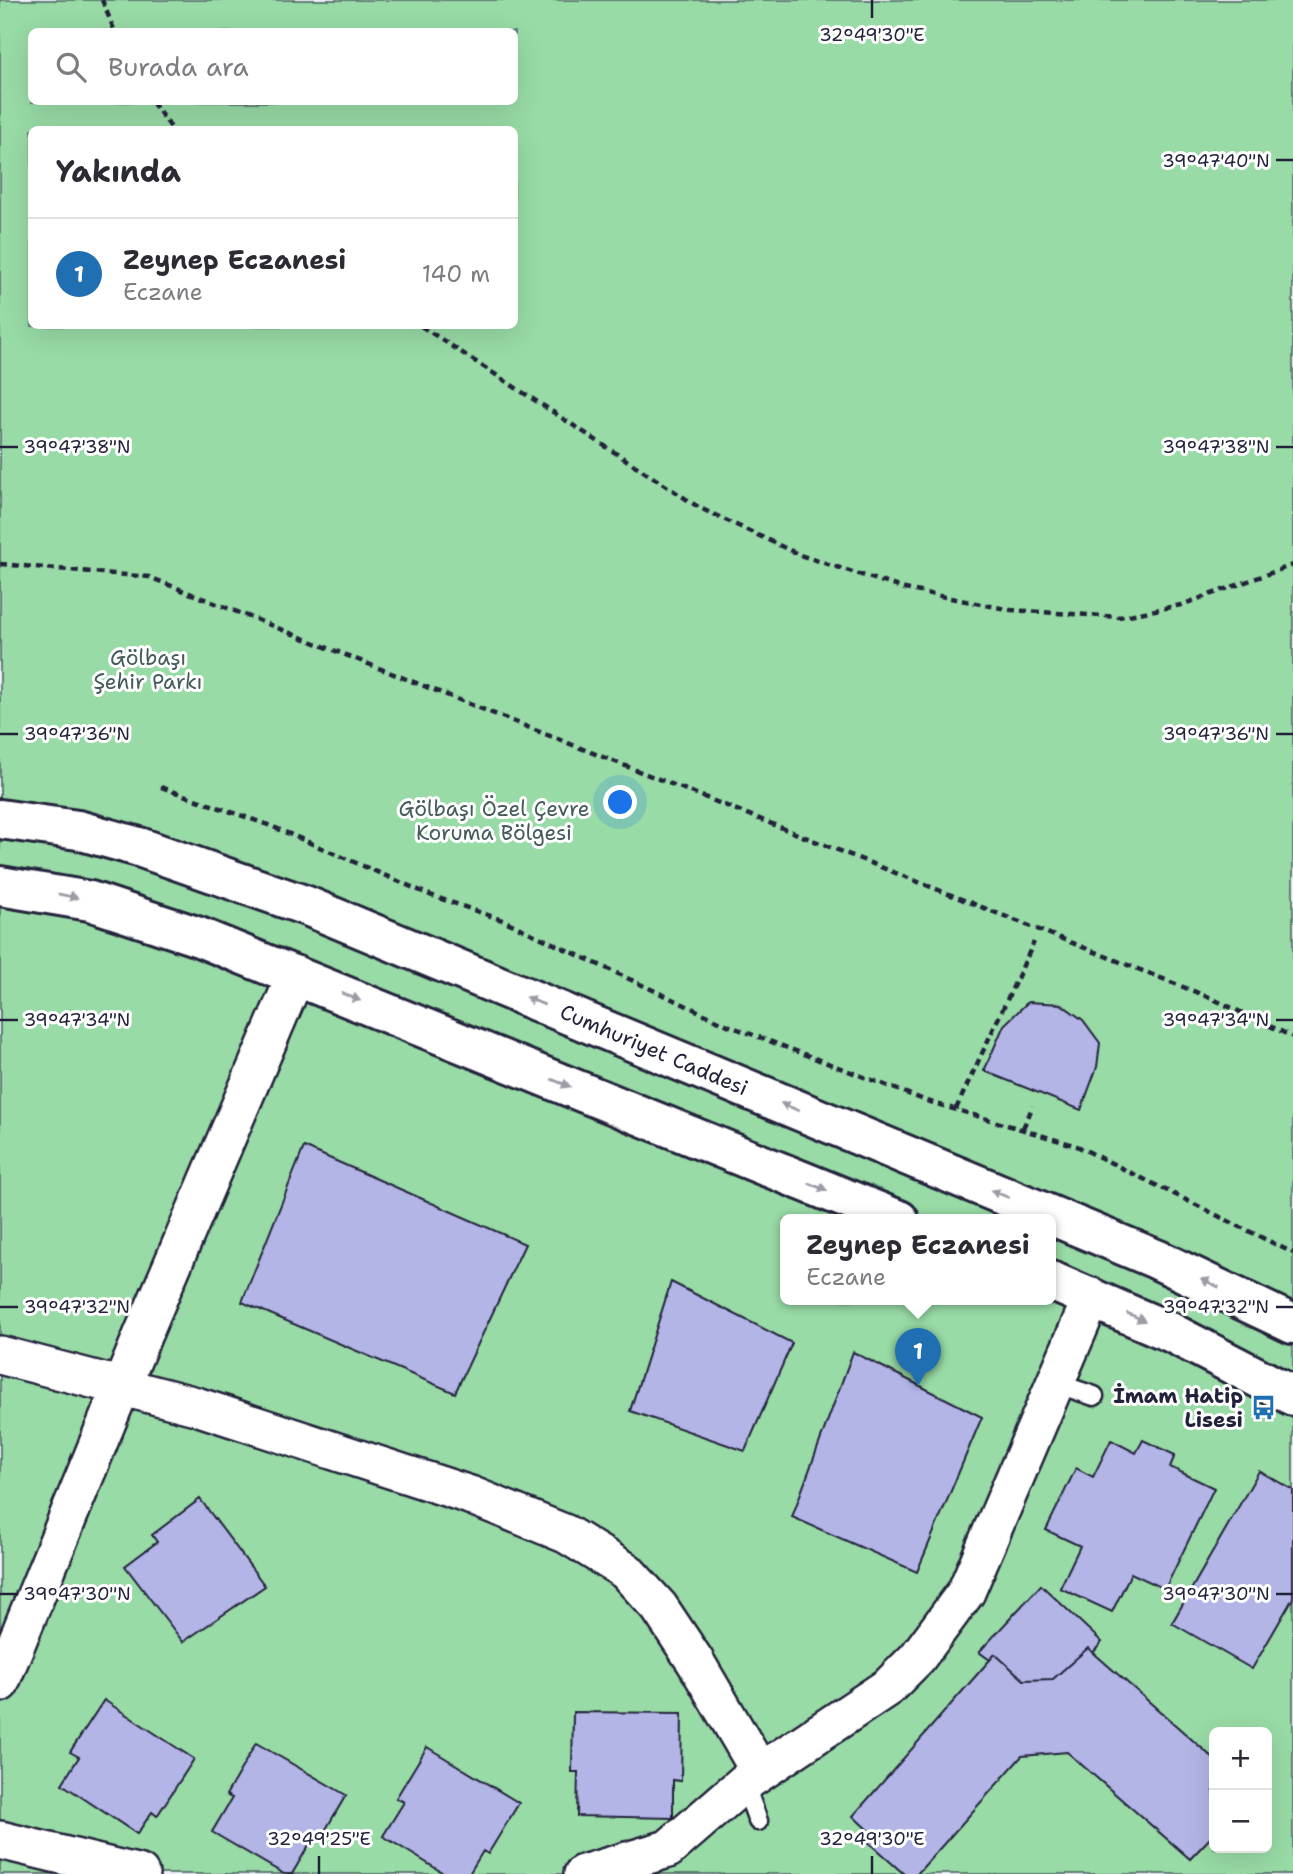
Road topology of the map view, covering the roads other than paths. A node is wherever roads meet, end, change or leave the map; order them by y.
1 (0, 819) edge
2 (0, 887) edge
3 (296, 975) junction
4 (884, 1214) edge
5 (1048, 1214) edge
6 (1056, 1217) edge
7 (1056, 1283) edge
8 (1092, 1297) junction
9 (1293, 1324) edge
10 (0, 1355) edge
11 (1055, 1383) junction
12 (121, 1388) junction
13 (1094, 1396) dead end
14 (1293, 1396) edge
15 (0, 1682) edge
16 (752, 1777) junction
17 (758, 1821) dead end
18 (0, 1840) edge
19 (676, 1862) edge
20 (140, 1874) edge
21 (583, 1874) edge

5 -> 1 main road, Cumhuriyet Caddesi
2 -> 3 main road
3 -> 4 main road
3 - 12 street
9 -> 6 main road, Cumhuriyet Caddesi
7 - 8 main road
8 - 11 street
8 -> 14 main road
10 - 12 street
11 - 13 lane
11 - 16 street
12 - 15 street
12 - 16 street
16 - 17 lane
16 - 19 street
18 - 20 street
19 - 21 street

